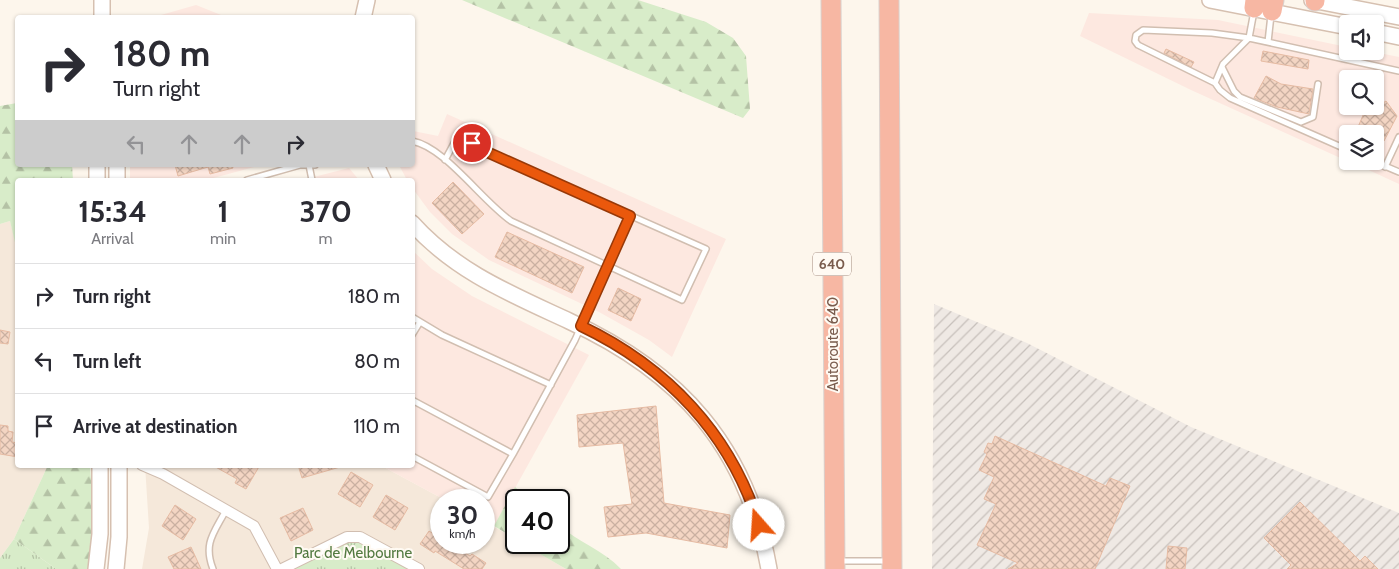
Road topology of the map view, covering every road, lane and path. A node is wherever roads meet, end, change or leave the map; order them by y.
1 (102, 0) edge
2 (110, 0) edge
3 (358, 0) edge
4 (367, 0) edge
5 (831, 0) edge
6 (1210, 0) edge
7 (1314, 0) edge
8 (890, 3) edge
9 (1264, 5) edge
10 (102, 15) edge
11 (110, 15) edge
12 (357, 15) edge
13 (364, 15) edge
14 (1399, 17) edge
15 (1339, 25) edge
16 (1384, 34) edge
17 (1399, 36) edge
18 (1249, 38) junction
19 (1268, 42) junction
20 (1222, 67) junction
21 (1399, 71) edge
22 (1216, 83) junction
23 (1318, 84) dead end
24 (1399, 137) edge
25 (415, 142) edge
26 (1339, 146) edge
27 (445, 160) junction
28 (293, 167) edge
29 (1385, 167) joint
30 (1399, 172) edge
31 (254, 178) edge
32 (630, 216) junction
33 (415, 226) edge
34 (608, 266) junction
35 (415, 319) edge
36 (420, 322) junction
37 (581, 326) junction
38 (415, 331) edge
39 (551, 385) junction
40 (415, 402) edge
41 (513, 454) junction
42 (415, 458) edge
43 (100, 468) edge
44 (119, 468) edge
45 (149, 468) edge
46 (226, 510) junction
47 (834, 565) edge
48 (892, 565) edge
49 (413, 568) edge
50 (96, 569) edge
51 (116, 569) edge
52 (213, 569) edge
53 (278, 569) edge
54 (282, 569) edge
55 (769, 569) edge

1 - 10 street
2 - 11 street
3 - 12 street
4 - 13 street
5 - 47 highway, Autoroute 640 / 640
6 - 9 street
7 - 14 street
8 - 48 highway
9 - 15 street
9 - 18 lane
9 - 19 lane
16 - 17 street
18 - 19 lane
18 - 20 lane
18 - 22 lane
19 - 21 lane
20 - 22 lane
20 - 23 lane
22 - 26 lane
24 - 29 lane
25 - 27 lane
27 - 32 lane
27 - 34 lane
28 - 31 lane
29 - 30 lane
32 - 34 lane
32 - 34 lane
33 - 37 street
34 - 37 lane
35 - 36 lane
36 - 38 lane
36 - 39 lane
37 - 39 lane
37 - 55 street
39 - 41 lane
40 - 41 lane
41 - 42 lane
43 - 50 street
44 - 51 street
45 - 46 street
46 - 52 lane
46 - 53 street
47 - 48 lane
49 - 54 street

